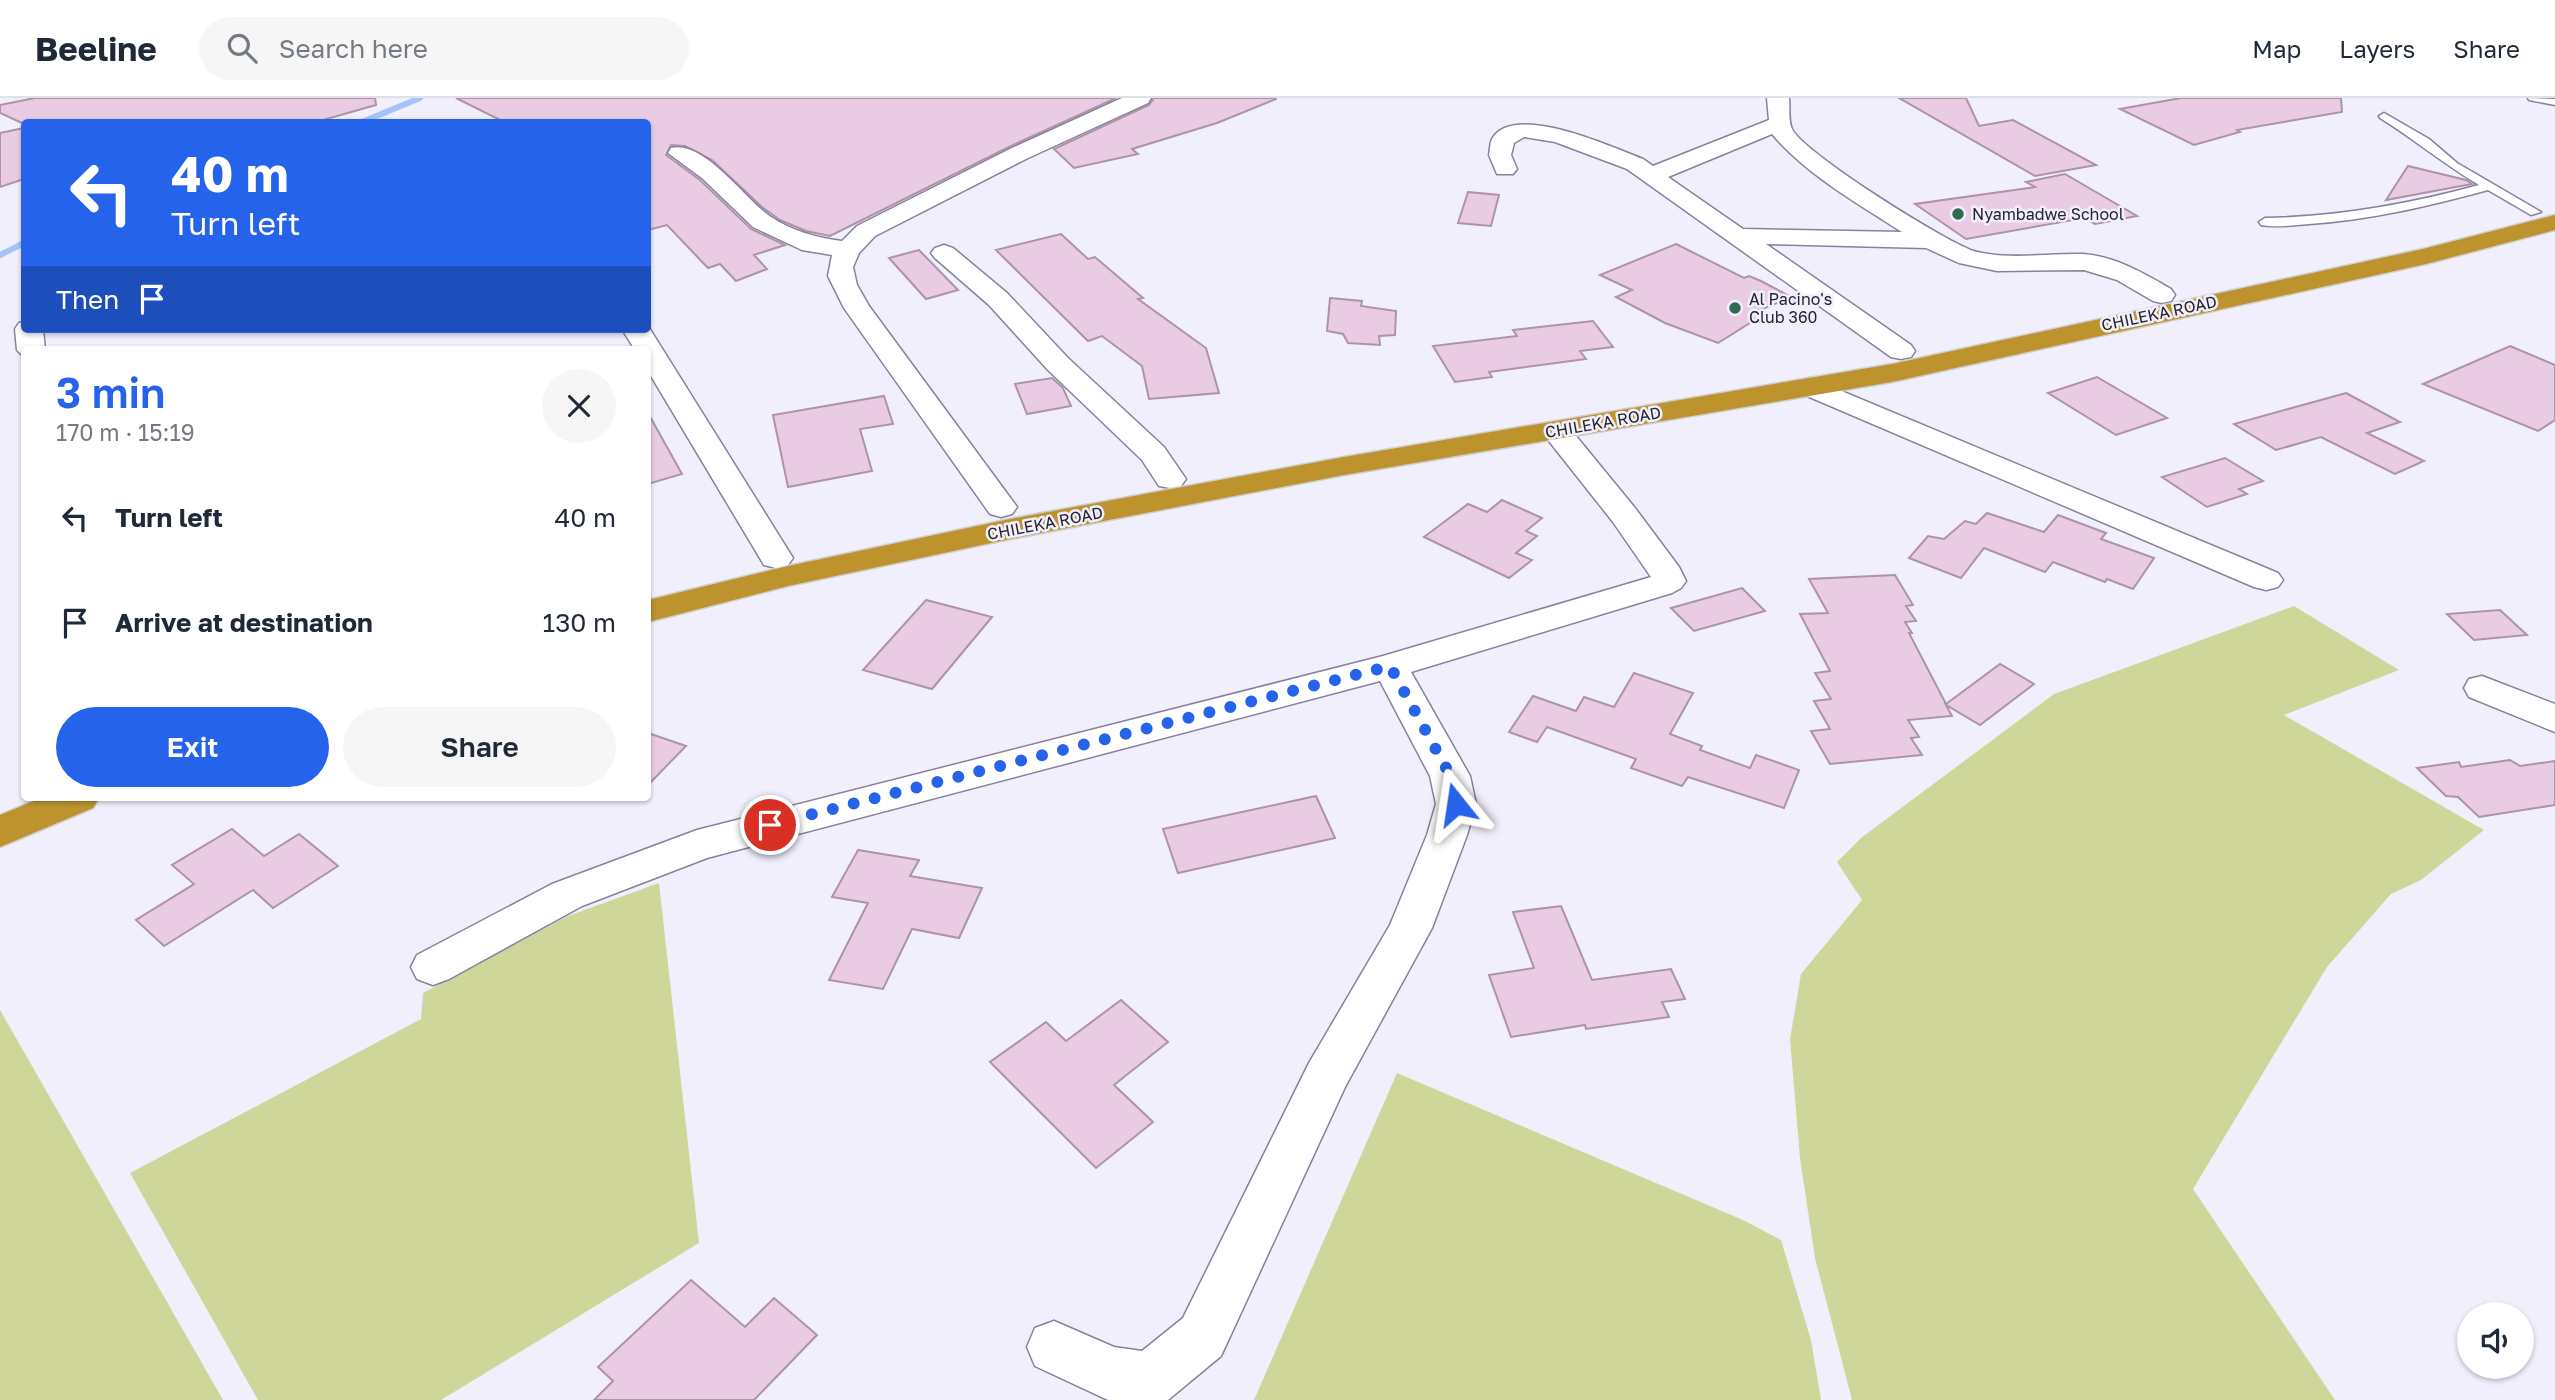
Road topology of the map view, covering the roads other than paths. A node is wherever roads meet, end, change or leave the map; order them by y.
1 (1140, 98) edge
2 (2533, 98) edge
3 (2555, 102) edge
4 (1779, 110) edge
5 (2384, 116) dead end
6 (680, 153) dead end
7 (1505, 169) dead end
8 (1652, 175) junction
9 (2489, 186) junction
10 (2548, 214) edge
11 (2265, 222) dead end
12 (1741, 236) junction
13 (1927, 240) junction
14 (846, 249) junction
15 (944, 253) dead end
16 (2162, 295) junction
17 (1901, 351) junction
18 (651, 354) edge
19 (1810, 387) junction
20 (1556, 431) junction
21 (1170, 479) junction
22 (1001, 507) junction
23 (776, 558) junction
24 (2266, 580) dead end
25 (651, 590) edge
26 (651, 610) edge
27 (1390, 666) junction
28 (2482, 688) dead end
29 (2555, 719) edge
30 (21, 798) edge
31 (72, 801) edge
32 (0, 808) edge
33 (0, 832) edge
34 (433, 967) dead end
35 (1054, 1347) dead end

1 - 14 street
2 - 3 lane
4 - 8 street
4 - 13 street
5 - 9 lane
6 - 14 street
7 - 8 street
8 - 12 street
9 - 10 lane
9 - 11 lane
10 - 16 highway, CHILEKA ROAD
10 - 19 highway, CHILEKA ROAD
12 - 13 street
12 - 17 street
13 - 16 street
14 - 22 street
15 - 21 street
16 - 17 highway, CHILEKA ROAD
17 - 21 highway, CHILEKA ROAD
18 - 23 street
19 - 20 highway, CHILEKA ROAD
19 - 24 street
20 - 26 highway, CHILEKA ROAD
20 - 27 street
21 - 22 highway, CHILEKA ROAD
22 - 23 highway, CHILEKA ROAD
23 - 25 highway, CHILEKA ROAD
27 - 34 street
27 - 35 street
28 - 29 street
30 - 32 highway
31 - 33 highway

